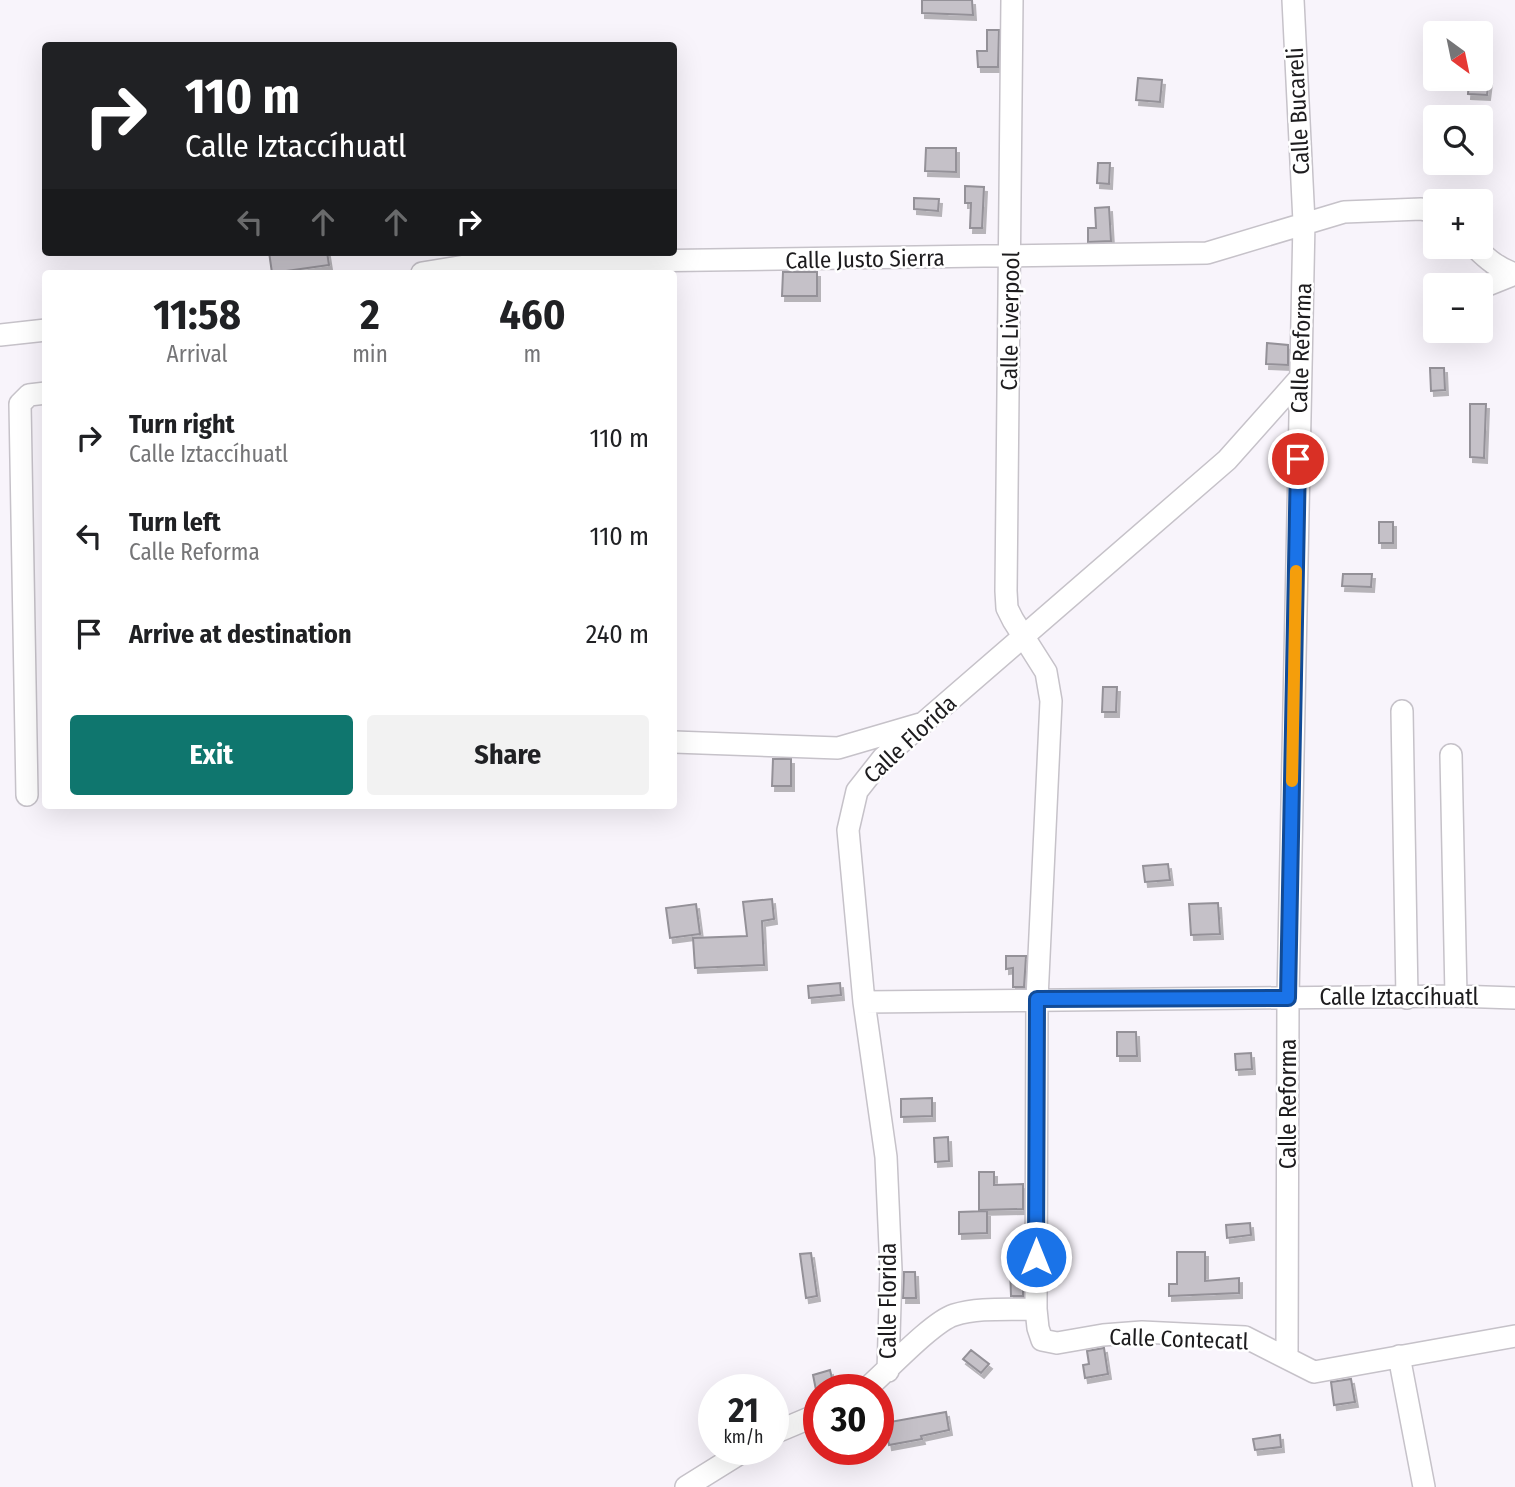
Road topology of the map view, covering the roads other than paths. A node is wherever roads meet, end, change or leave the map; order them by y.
1 (1012, 0) edge
2 (1293, 0) edge
3 (1423, 209) edge
4 (1304, 222) junction
5 (1011, 257) junction
6 (1487, 259) edge
7 (441, 270) edge
8 (1515, 274) edge
9 (1493, 283) edge
10 (42, 330) edge
11 (0, 335) edge
12 (1300, 378) junction
13 (42, 393) edge
14 (1025, 636) junction
15 (1402, 711) dead end
16 (925, 722) junction
17 (677, 742) edge
18 (1451, 755) dead end
19 (27, 795) dead end
20 (1456, 996) junction
21 (1288, 998) junction
22 (1408, 998) junction
23 (1515, 998) edge
24 (1037, 999) junction
25 (864, 1002) junction
26 (1036, 1309) junction
27 (1515, 1336) edge
28 (1042, 1340) joint
29 (1399, 1356) junction
30 (1287, 1357) junction
31 (888, 1371) junction
32 (884, 1374) edge
33 (721, 1465) edge
34 (685, 1487) edge
35 (1424, 1487) edge

1 - 5 street, Calle Liverpool
2 - 4 street, Calle Bucareli
3 - 4 street, Calle Justo Sierra
4 - 5 street, Calle Justo Sierra
4 - 12 street, Calle Reforma
5 - 7 street, Calle Justo Sierra
5 - 14 street, Calle Liverpool
6 - 8 street
8 - 9 street
10 - 11 street
12 - 14 street, Calle Florida
12 - 21 street, Calle Reforma
13 - 19 street
14 - 16 street, Calle Florida
14 - 24 street, Calle Liverpool
15 - 22 street
16 - 17 street
16 - 25 street, Calle Florida
18 - 20 street
20 - 22 street, Calle Iztaccíhuatl
20 - 23 street, Calle Iztaccíhuatl
21 - 22 street, Calle Iztaccíhuatl
21 - 24 street, Calle Iztaccíhuatl
21 - 30 street, Calle Reforma
24 - 25 street, Calle Iztaccíhuatl
24 - 26 street, Calle Liverpool
25 - 31 street, Calle Florida
26 - 28 street, Calle Liverpool
26 - 31 street
27 - 29 street, Calle Contecatl
28 - 30 street, Calle Contecatl
29 - 30 street, Calle Contecatl
29 - 35 street
31 - 32 street
33 - 34 street

